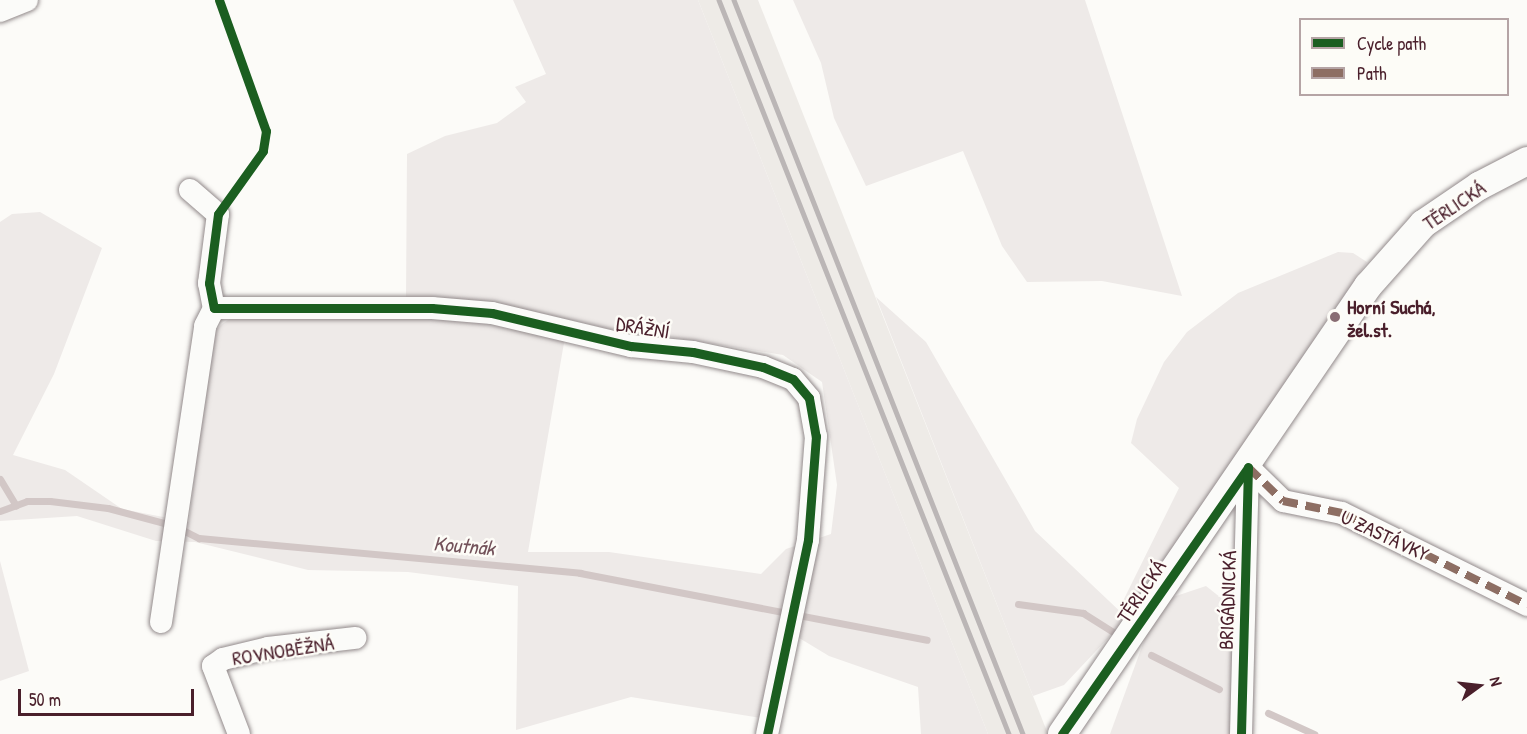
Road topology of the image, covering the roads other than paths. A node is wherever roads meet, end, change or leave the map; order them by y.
1 (27, 0) edge
2 (0, 11) edge
3 (1527, 161) edge
4 (190, 190) dead end
5 (214, 308) junction
6 (1248, 467) junction
7 (1527, 604) edge
8 (161, 622) dead end
9 (355, 638) dead end
10 (239, 734) edge
11 (767, 734) edge
12 (1062, 734) edge
13 (1241, 734) edge

1 - 2 street
3 - 6 main road, TĚRLICKÁ
4 - 5 street
5 - 8 street
5 - 11 street, DRÁŽNÍ
6 - 7 street, U ZASTÁVKY
6 - 12 main road, TĚRLICKÁ
6 - 13 street, BRIGÁDNICKÁ
9 - 10 street, ROVNOBĚŽNÁ

